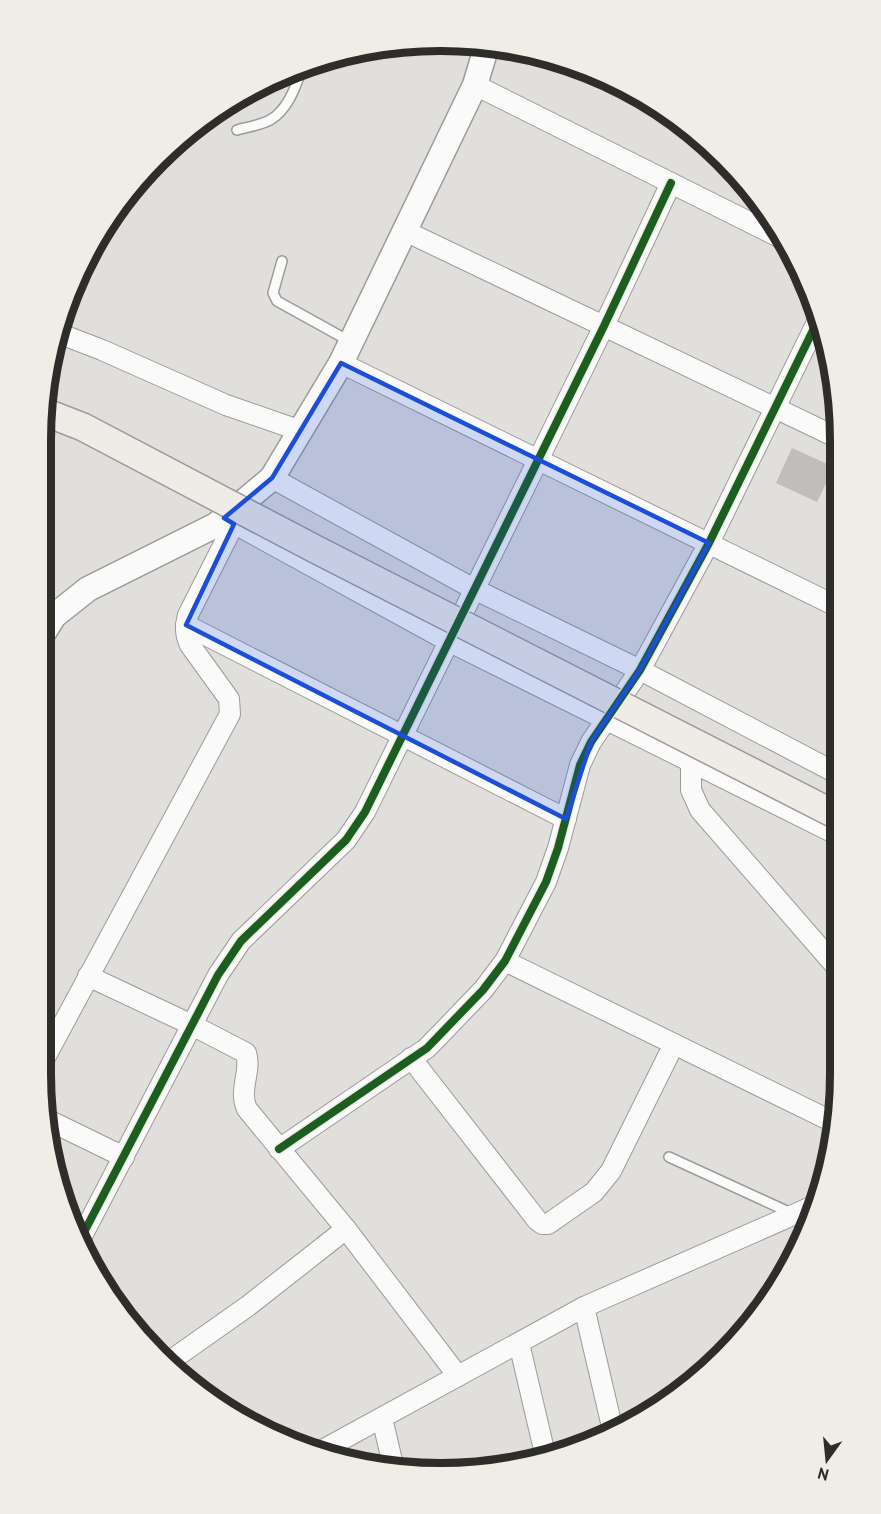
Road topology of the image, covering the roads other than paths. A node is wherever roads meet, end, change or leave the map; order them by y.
1 (484, 53) edge
2 (298, 78) edge
3 (475, 85) junction
4 (237, 130) dead end
5 (671, 183) junction
6 (405, 231) junction
7 (769, 232) edge
8 (282, 261) dead end
9 (604, 326) junction
10 (814, 329) edge
11 (65, 336) edge
12 (346, 352) junction
13 (775, 408) junction
14 (52, 415) edge
15 (301, 431) junction
16 (830, 434) edge
17 (538, 459) junction
18 (272, 478) junction
19 (229, 521) junction
20 (709, 543) junction
21 (474, 589) junction
22 (830, 603) edge
23 (51, 621) edge
24 (186, 625) junction
25 (448, 641) junction
26 (640, 670) junction
27 (607, 719) junction
28 (403, 734) junction
29 (691, 761) junction
30 (830, 770) edge
31 (830, 813) edge
32 (566, 819) junction
33 (830, 831) edge
34 (830, 960) edge
35 (505, 961) junction
36 (88, 976) junction
37 (192, 1025) junction
38 (674, 1044) junction
39 (51, 1045) edge
40 (411, 1059) junction
41 (827, 1119) edge
42 (54, 1123) edge
43 (279, 1149) junction
44 (124, 1157) junction
45 (669, 1157) dead end
46 (805, 1209) edge
47 (804, 1213) edge
48 (346, 1229) junction
49 (85, 1231) edge
50 (584, 1307) junction
51 (519, 1343) junction
52 (175, 1358) edge
53 (458, 1376) junction
54 (382, 1418) junction
55 (611, 1424) edge
56 (329, 1447) edge
57 (543, 1449) edge
58 (392, 1460) edge

1 - 3 street
2 - 4 lane
3 - 5 street
3 - 6 street
5 - 7 street
5 - 9 street
6 - 9 street
6 - 12 street
8 - 12 lane
9 - 13 street
9 - 17 street
10 - 13 street
11 - 15 street
12 - 15 street
12 - 17 street
13 - 16 street
13 - 20 street
14 - 31 main road, bridge
15 - 18 street
17 - 20 street
17 - 21 street
18 - 19 street
18 - 21 street
19 - 23 street
19 - 24 street
19 - 25 street
20 - 22 street
20 - 26 street
21 - 25 street
21 - 26 street
24 - 28 street
24 - 36 street
25 - 27 street
25 - 28 street
26 - 27 street
26 - 30 street
27 - 29 street
27 - 32 street
28 - 32 street
28 - 37 street
29 - 33 street
29 - 34 street
32 - 35 street
35 - 38 street
35 - 40 street
36 - 37 street
36 - 39 street
37 - 43 street
37 - 44 street
38 - 40 street
38 - 41 street
40 - 43 street
42 - 44 street
43 - 48 street
44 - 49 street
45 - 46 lane
47 - 50 street
48 - 52 street
48 - 53 street
50 - 51 street
50 - 55 street
51 - 53 street
51 - 57 street
53 - 54 street
54 - 56 street
54 - 58 street

